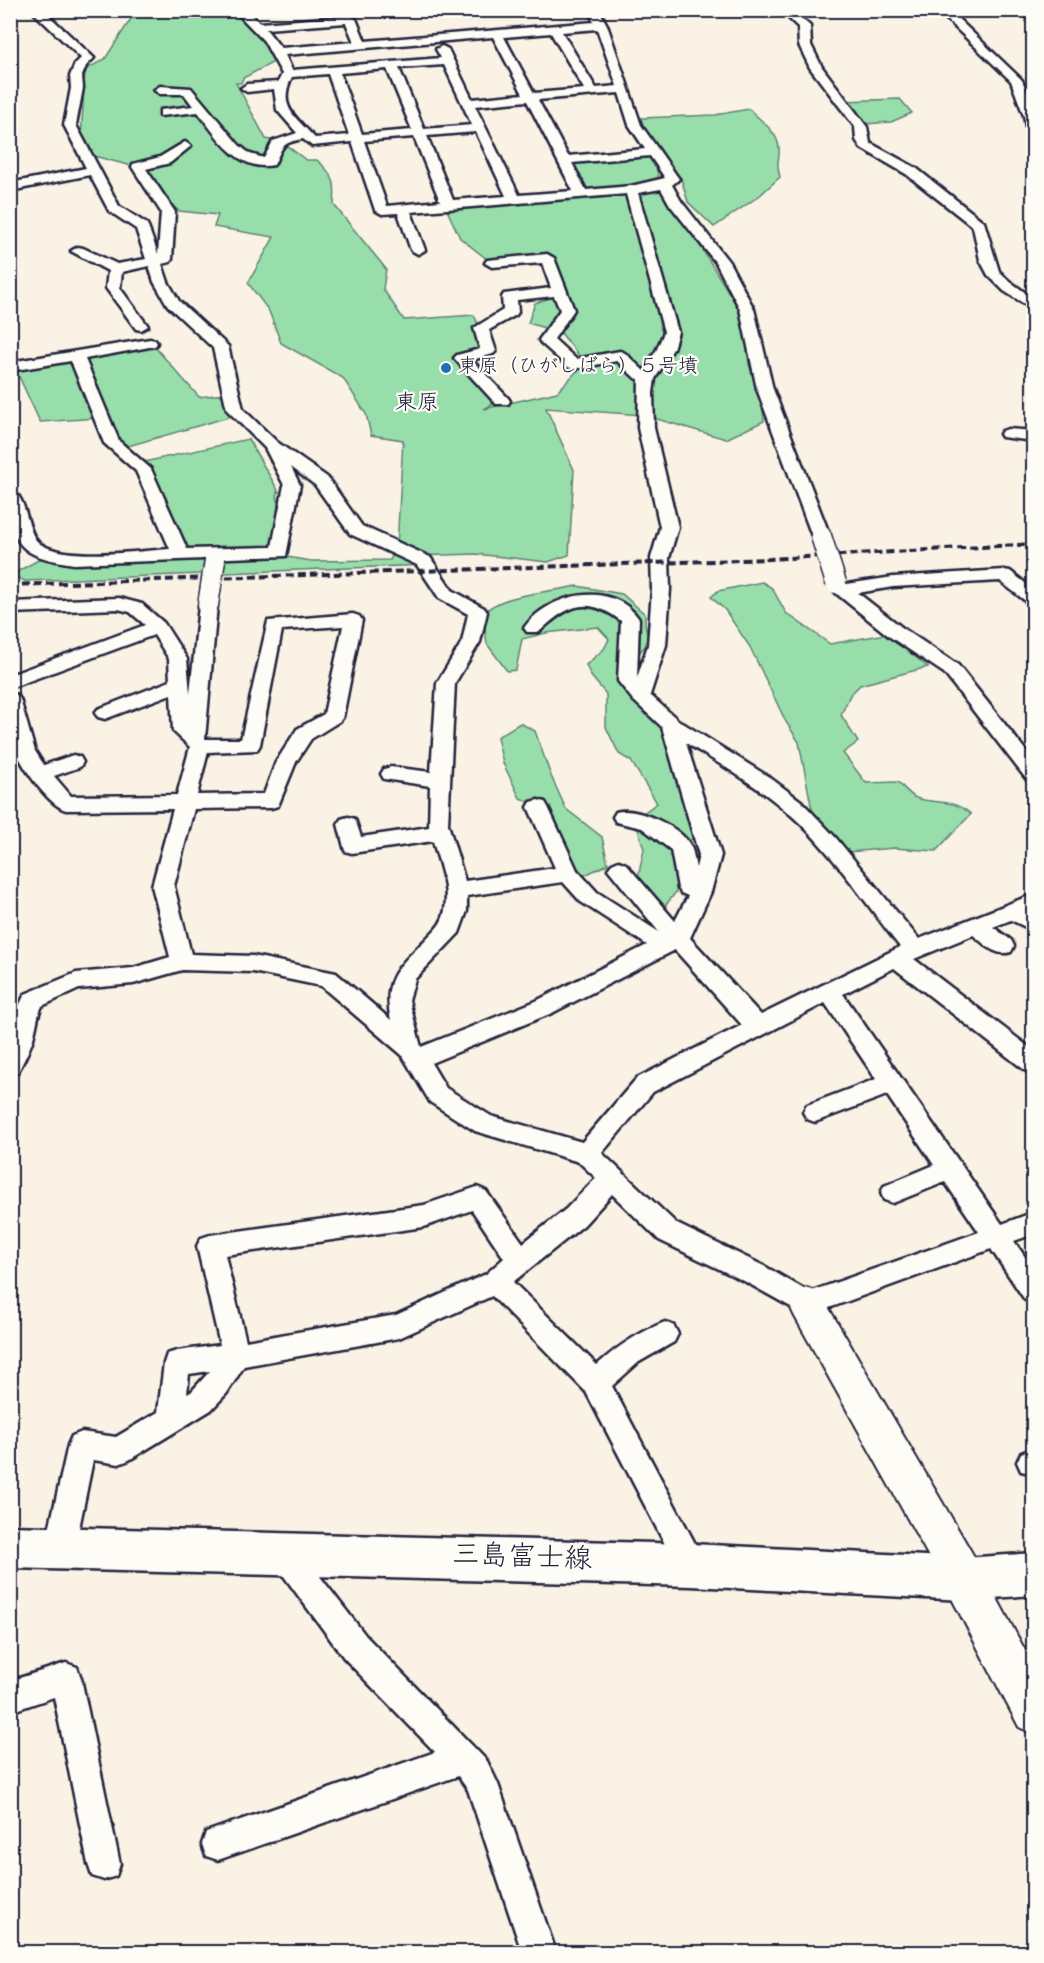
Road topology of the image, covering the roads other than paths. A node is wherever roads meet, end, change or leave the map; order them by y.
1 (36, 10) edge
2 (239, 10) edge
3 (593, 10) edge
4 (785, 10) edge
5 (942, 10) edge
6 (542, 19) dead end
7 (601, 25) junction
8 (259, 26) junction
9 (554, 29) junction
10 (497, 34) junction
11 (439, 40) junction
12 (361, 46) junction
13 (279, 52) junction
14 (447, 62) junction
15 (392, 66) junction
16 (333, 71) junction
17 (285, 79) junction
18 (248, 88) dead end
19 (624, 88) junction
20 (160, 90) dead end
21 (592, 92) junction
22 (532, 98) junction
23 (468, 103) junction
24 (203, 108) junction
25 (164, 113) dead end
26 (480, 129) junction
27 (418, 134) junction
28 (306, 135) junction
29 (1034, 137) edge
30 (356, 139) junction
31 (185, 146) dead end
32 (652, 152) junction
33 (564, 160) junction
34 (93, 170) junction
35 (665, 184) junction
36 (10, 188) edge
37 (631, 190) junction
38 (581, 193) junction
39 (514, 199) junction
40 (448, 205) junction
41 (403, 209) junction
42 (418, 250) dead end
43 (78, 251) dead end
44 (154, 262) junction
45 (492, 263) dead end
46 (115, 269) junction
47 (559, 291) junction
48 (1034, 306) edge
49 (141, 326) dead end
50 (150, 343) dead end
51 (76, 356) junction
52 (10, 367) edge
53 (649, 376) junction
54 (502, 401) dead end
55 (1008, 434) dead end
56 (1034, 436) edge
57 (271, 445) junction
58 (10, 495) edge
59 (181, 554) junction
60 (217, 556) junction
61 (840, 587) junction
62 (1034, 599) edge
63 (10, 608) edge
64 (158, 627) junction
65 (533, 628) dead end
66 (10, 682) edge
67 (179, 684) junction
68 (640, 696) junction
69 (10, 699) edge
70 (105, 713) dead end
71 (671, 724) junction
72 (198, 743) junction
73 (73, 762) dead end
74 (40, 774) junction
75 (392, 774) dead end
76 (1034, 775) edge
77 (439, 780) junction
78 (186, 801) junction
79 (538, 807) dead end
80 (623, 817) dead end
81 (348, 824) dead end
82 (440, 833) junction
83 (619, 869) dead end
84 (568, 874) junction
85 (457, 890) junction
86 (700, 891) junction
87 (1034, 902) edge
88 (1012, 910) junction
89 (1034, 923) edge
90 (975, 925) junction
91 (671, 942) junction
92 (1003, 946) dead end
93 (905, 953) junction
94 (182, 962) junction
95 (830, 992) junction
96 (18, 1018) edge
97 (759, 1028) junction
98 (413, 1054) junction
99 (1034, 1064) edge
100 (10, 1065) edge
101 (892, 1083) junction
102 (815, 1112) dead end
103 (587, 1154) junction
104 (950, 1169) junction
105 (611, 1178) junction
106 (892, 1193) dead end
107 (1034, 1223) edge
108 (996, 1237) junction
109 (520, 1260) junction
110 (495, 1282) junction
111 (1034, 1292) edge
112 (807, 1304) junction
113 (665, 1334) dead end
114 (236, 1355) junction
115 (596, 1383) junction
116 (171, 1419) junction
117 (10, 1546) edge
118 (60, 1548) junction
119 (285, 1554) junction
120 (691, 1565) junction
121 (1034, 1574) edge
122 (964, 1579) junction
123 (10, 1696) edge
124 (1034, 1712) edge
125 (464, 1758) junction
126 (218, 1844) dead end
127 (104, 1864) dead end
128 (539, 1953) edge

1 - 34 street
2 - 8 street
3 - 7 street
4 - 48 street
5 - 29 street
6 - 9 street
7 - 9 street
7 - 19 street
8 - 12 street
8 - 13 street
9 - 10 street
9 - 21 street
10 - 11 street
10 - 22 street
11 - 12 street
11 - 14 street
12 - 13 street
13 - 17 street
14 - 15 street
14 - 23 street
15 - 16 street
15 - 27 street
16 - 17 street
16 - 30 street
17 - 18 street
17 - 28 street
19 - 21 street
19 - 32 street
20 - 24 street
21 - 22 street
22 - 23 street
22 - 33 street
23 - 26 street
24 - 25 street
24 - 28 street
26 - 27 street
26 - 39 street
27 - 30 street
27 - 40 street
28 - 30 street
30 - 41 street
31 - 44 street
32 - 33 street
32 - 35 street
33 - 38 street
34 - 36 street
34 - 44 street
35 - 37 street
35 - 61 street, bridge
37 - 38 street
37 - 53 street
38 - 39 street
39 - 40 street
40 - 41 street
41 - 42 street
43 - 46 street
44 - 46 street
44 - 57 street
45 - 47 street
46 - 49 street
47 - 53 street
47 - 54 street
50 - 51 street
51 - 52 street
51 - 59 street
53 - 68 street
55 - 56 street
57 - 60 street
57 - 77 street
58 - 59 street
59 - 60 street
60 - 72 street, bridge
61 - 62 street
61 - 76 street
63 - 64 street
64 - 66 street
64 - 67 street
65 - 68 street
67 - 70 street
67 - 72 street
68 - 71 street
69 - 74 street
71 - 86 street
71 - 93 street
72 - 78 street
72 - 78 street
73 - 74 street
74 - 78 street
75 - 77 street
77 - 82 street
78 - 94 street
79 - 84 street
80 - 86 street
81 - 82 street
82 - 85 street
83 - 91 street
84 - 85 street
84 - 91 street
85 - 98 street
86 - 91 street
87 - 88 street
88 - 89 street
88 - 90 street
90 - 92 street
90 - 93 street
91 - 97 street
91 - 98 street
93 - 95 street
93 - 99 street
94 - 96 street
94 - 98 street
95 - 97 street
95 - 101 street
96 - 100 street
97 - 103 street
98 - 103 street
101 - 102 street
101 - 104 street
103 - 105 street
104 - 106 street
104 - 108 street
105 - 109 street
105 - 112 street
107 - 108 street
108 - 111 street
108 - 112 street
109 - 110 street
109 - 114 street
110 - 114 street
110 - 115 street
112 - 122 street
113 - 115 street
114 - 116 street
114 - 116 street
115 - 120 street
116 - 118 street
117 - 118 main road, 三島富士線
118 - 119 main road, 三島富士線
119 - 120 main road, 三島富士線
119 - 125 street
120 - 122 main road, 三島富士線
121 - 122 main road, 三島富士線
122 - 124 street
123 - 127 street
125 - 126 street
125 - 128 street

